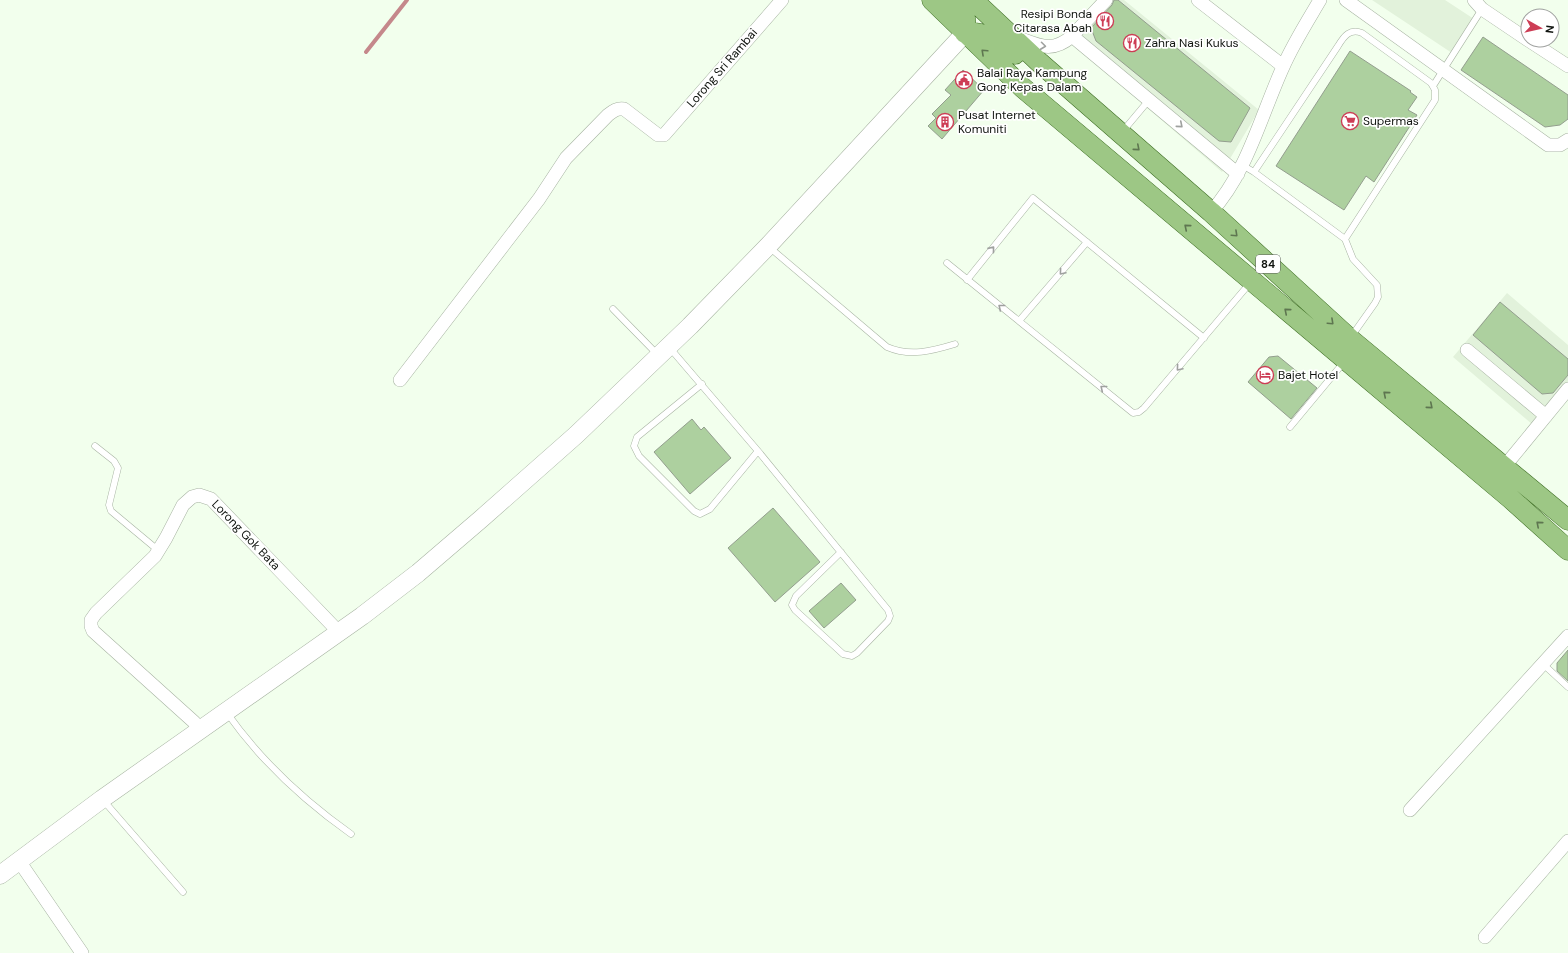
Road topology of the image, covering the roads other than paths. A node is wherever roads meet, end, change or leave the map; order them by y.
1 (782, 0) edge
2 (932, 0) edge
3 (956, 0) edge
4 (973, 0) edge
5 (1106, 0) edge
6 (1198, 0) edge
7 (1320, 0) edge
8 (1346, 0) edge
9 (1478, 4) edge
10 (965, 33) junction
11 (1007, 33) junction
12 (1520, 34) edge
13 (1072, 36) junction
14 (1540, 48) edge
15 (1283, 66) junction
16 (1568, 66) edge
17 (1443, 70) junction
18 (1433, 86) junction
19 (1149, 100) junction
20 (1087, 105) junction
21 (1120, 134) junction
22 (1568, 140) edge
23 (1240, 169) junction
24 (1254, 172) junction
25 (1211, 212) junction
26 (1345, 239) junction
27 (1087, 242) junction
28 (768, 246) junction
29 (947, 263) dead end
30 (968, 280) junction
31 (1252, 281) junction
32 (613, 309) dead end
33 (1019, 321) junction
34 (1204, 338) junction
35 (1350, 339) junction
36 (955, 344) dead end
37 (1466, 350) dead end
38 (664, 351) junction
39 (1346, 360) junction
40 (400, 380) dead end
41 (702, 384) junction
42 (1568, 389) edge
43 (1546, 416) junction
44 (1290, 427) dead end
45 (95, 446) dead end
46 (758, 452) junction
47 (1504, 467) junction
48 (1568, 520) edge
49 (1568, 550) edge
50 (159, 551) junction
51 (841, 552) junction
52 (338, 632) junction
53 (1568, 636) edge
54 (1543, 664) junction
55 (1568, 687) edge
56 (226, 711) junction
57 (200, 730) junction
58 (102, 799) junction
59 (1410, 810) dead end
60 (351, 834) dead end
61 (1568, 841) edge
62 (18, 861) junction
63 (0, 875) edge
64 (183, 892) dead end
65 (1485, 937) dead end
66 (82, 953) edge

1 - 40 street, Lorong Sri Rambai
2 - 10 main road, 84
3 - 10 main road
4 - 11 main road, 84
5 - 13 street
6 - 15 street
7 - 15 street
8 - 17 street
9 - 12 street
9 - 17 lane
10 - 20 main road
10 - 28 main road
31 -> 10 main road, 84
11 -> 13 street
11 - 20 main road, 84
13 - 19 street
14 - 16 street
15 - 23 street
17 - 18 lane
17 - 22 street
18 - 24 lane
18 - 26 lane
19 - 21 lane
19 -> 23 street
20 - 21 main road, 84
21 -> 25 main road, 84
23 - 24 lane
23 - 25 street
24 - 26 lane
25 -> 35 main road, 84
26 - 35 lane
30 -> 27 lane
27 -> 33 lane
27 - 34 lane
28 - 36 lane
28 - 38 main road
29 - 30 lane
33 -> 30 lane
31 - 34 lane
39 -> 31 main road, 84
32 - 38 lane
34 -> 33 lane
35 -> 47 main road, 84
37 - 43 street
38 - 41 lane
38 - 52 main road
39 - 44 lane
49 -> 39 main road, 84
41 - 46 lane
41 - 46 lane
42 - 43 street
43 - 47 street
45 - 50 lane
46 - 51 lane
47 - 48 main road, 84
50 - 52 street, Lorong Gok Bata
50 - 57 street, Lorong Gok Bata
51 - 51 lane
52 - 56 main road
53 - 54 street
54 - 55 lane
54 - 59 street
56 - 57 main road
56 - 60 lane
57 - 58 main road
58 - 62 main road
58 - 64 lane
61 - 65 street
62 - 63 main road
62 - 66 street

